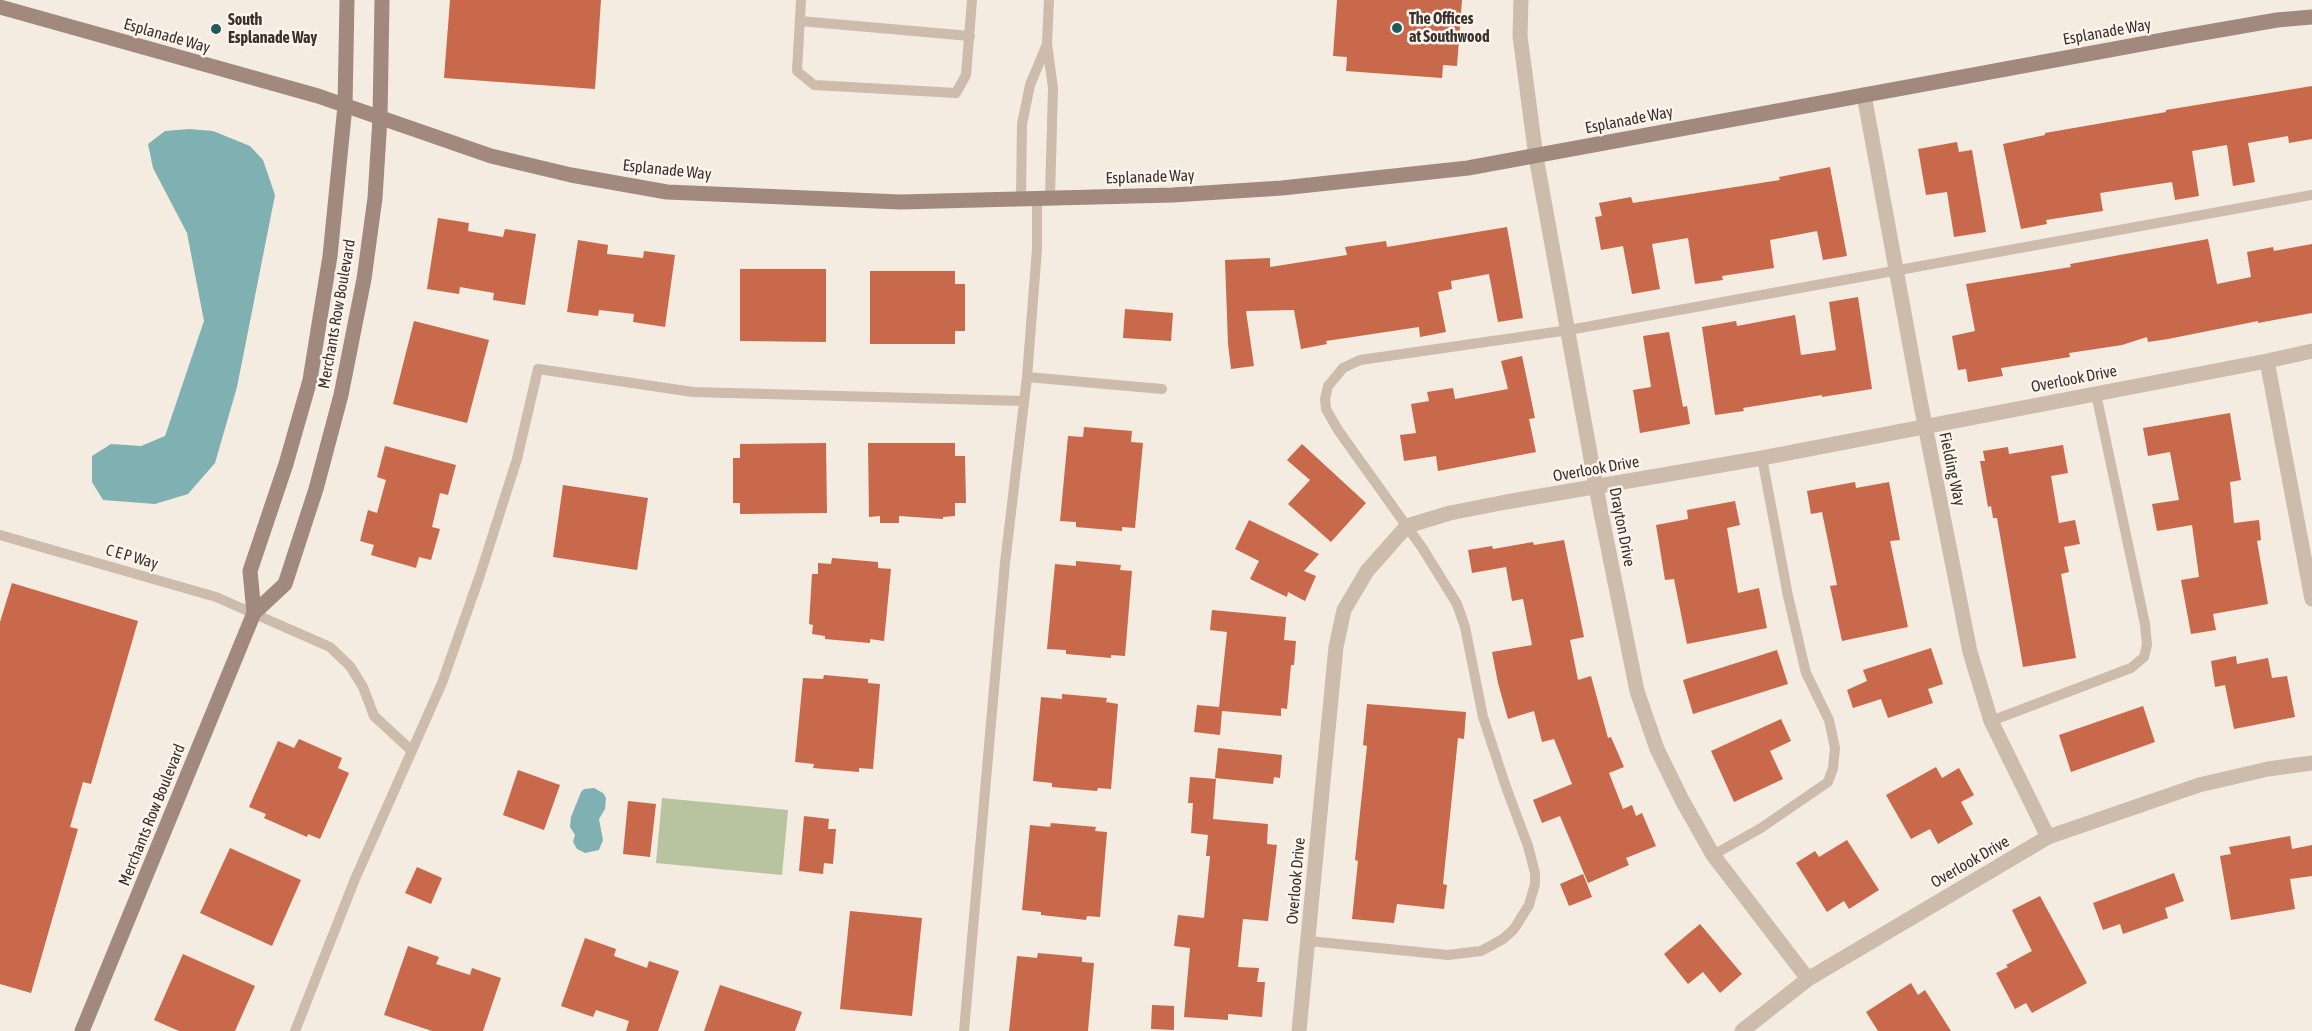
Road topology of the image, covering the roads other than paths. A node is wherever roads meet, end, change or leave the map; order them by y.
1 (347, 0) edge
2 (382, 0) edge
3 (801, 0) edge
4 (972, 0) edge
5 (1049, 0) edge
6 (1521, 0) edge
7 (0, 7) edge
8 (2312, 17) edge
9 (800, 21) junction
10 (970, 36) junction
11 (1047, 44) junction
12 (1864, 95) junction
13 (345, 106) junction
14 (380, 118) junction
15 (1536, 157) junction
16 (2312, 195) edge
17 (1043, 197) junction
18 (1021, 198) junction
19 (1896, 269) junction
20 (1569, 330) junction
21 (2312, 351) edge
22 (2267, 361) junction
23 (1027, 377) junction
24 (1162, 389) dead end
25 (2096, 394) junction
26 (1024, 401) junction
27 (1925, 426) junction
28 (1762, 458) junction
29 (1596, 488) junction
30 (1407, 526) junction
31 (0, 535) edge
32 (2312, 599) edge
33 (254, 613) junction
34 (1991, 722) junction
35 (412, 751) junction
36 (2312, 763) edge
37 (2048, 837) junction
38 (1713, 855) junction
39 (1308, 941) junction
40 (1808, 979) junction
41 (82, 1031) edge
42 (295, 1031) edge
43 (964, 1031) edge
44 (1299, 1031) edge
45 (1742, 1031) edge

1 - 13 street, Merchants Row Boulevard
2 - 14 street, Merchants Row Boulevard
3 - 9 lane
4 - 10 lane
5 - 11 lane
6 - 15 street, Drayton Drive
7 - 13 street, Esplanade Way
8 - 12 street, Esplanade Way
9 - 10 lane
9 - 10 lane
11 - 17 lane
11 - 18 lane
12 - 15 street, Esplanade Way
12 - 19 street, Fielding Way
13 - 14 street, Esplanade Way
13 - 33 street, Merchants Row Boulevard
14 - 18 street, Esplanade Way
14 - 33 street, Merchants Row Boulevard
15 - 17 street, Esplanade Way
15 - 20 street, Drayton Drive
16 - 19 lane
17 - 18 street, Esplanade Way
17 - 23 lane
19 - 20 lane
19 - 27 street, Fielding Way
20 - 29 street, Drayton Drive
20 - 30 lane
21 - 22 street, Overlook Drive
22 - 25 street, Overlook Drive
22 - 32 street
23 - 24 lane
23 - 26 lane
25 - 27 street, Overlook Drive
25 - 34 lane
26 - 35 lane
26 - 43 lane
27 - 28 street, Overlook Drive
27 - 34 street, Fielding Way
28 - 29 street, Overlook Drive
28 - 38 lane
29 - 30 street, Overlook Drive
29 - 38 street, Drayton Drive
30 - 39 street, Overlook Drive
30 - 39 lane
31 - 33 lane, C E P Way
33 - 35 lane, C E P Way
33 - 41 street, Merchants Row Boulevard
34 - 37 street, Fielding Way
35 - 42 lane
36 - 37 street, Overlook Drive
37 - 40 street, Overlook Drive
38 - 40 street, Drayton Drive
39 - 44 street, Overlook Drive
40 - 45 street, Overlook Drive

